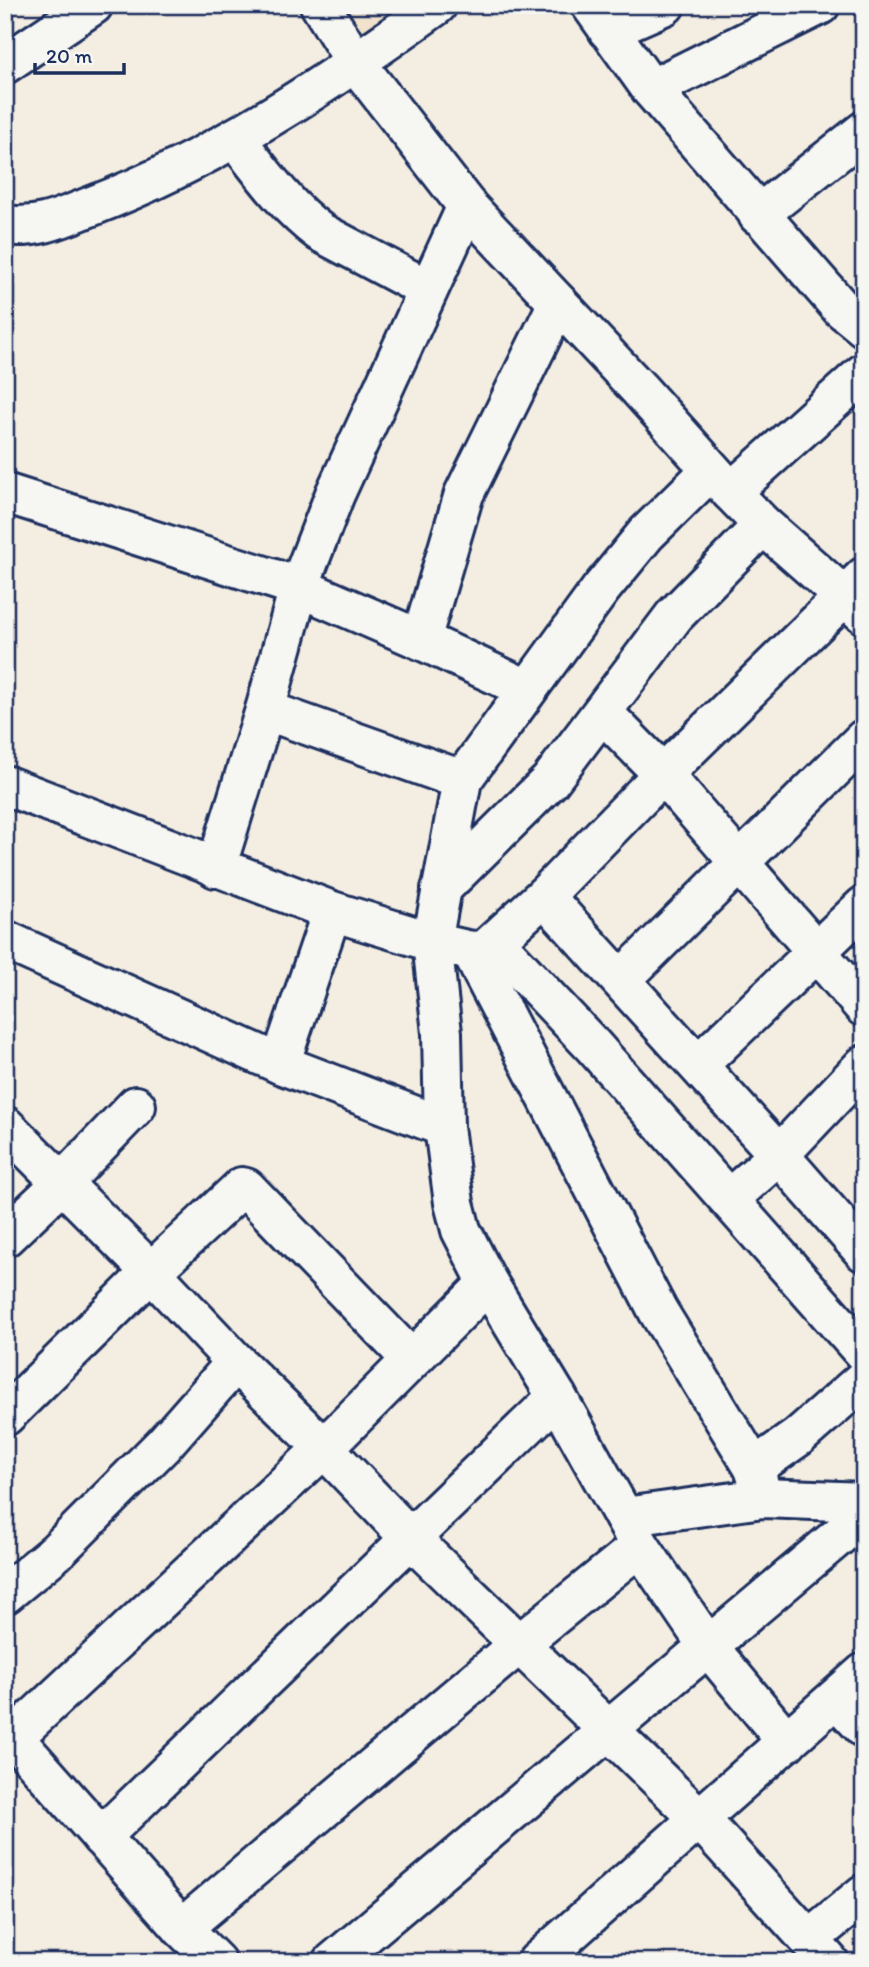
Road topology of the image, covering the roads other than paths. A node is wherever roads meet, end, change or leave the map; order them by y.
1 (93, 5) edge
2 (320, 5) edge
3 (437, 5) edge
4 (665, 5) edge
5 (820, 5) edge
6 (600, 18) edge
7 (356, 63) junction
8 (5, 64) edge
9 (650, 89) junction
10 (864, 131) edge
11 (235, 138) junction
12 (467, 206) junction
13 (758, 215) junction
14 (5, 225) edge
15 (427, 289) junction
16 (558, 303) junction
17 (856, 308) edge
18 (864, 373) edge
19 (720, 481) junction
20 (5, 493) edge
21 (763, 525) junction
22 (299, 587) junction
23 (857, 596) edge
24 (421, 640) junction
25 (527, 689) junction
26 (265, 710) junction
27 (603, 713) junction
28 (864, 739) edge
29 (663, 774) junction
30 (462, 780) junction
31 (5, 785) edge
32 (740, 862) junction
33 (216, 868) junction
34 (442, 889) junction
35 (544, 896) junction
36 (864, 906) edge
37 (332, 911) junction
38 (5, 940) edge
39 (432, 942) junction
40 (483, 947) junction
41 (816, 953) junction
42 (621, 980) junction
43 (864, 1007) edge
44 (281, 1064) junction
45 (698, 1065) junction
46 (864, 1065) edge
47 (136, 1105) dead end
48 (5, 1126) edge
49 (444, 1127) junction
50 (779, 1155) junction
51 (61, 1184) junction
52 (729, 1199) junction
53 (5, 1237) edge
54 (861, 1241) edge
55 (151, 1272) junction
56 (488, 1283) junction
57 (864, 1353) edge
58 (411, 1359) junction
59 (236, 1363) junction
60 (864, 1379) edge
61 (557, 1397) junction
62 (5, 1416) edge
63 (324, 1448) junction
64 (758, 1483) junction
65 (864, 1502) edge
66 (864, 1515) edge
67 (632, 1532) junction
68 (411, 1539) junction
69 (11, 1578) edge
70 (518, 1645) junction
71 (707, 1645) junction
72 (864, 1673) edge
73 (836, 1698) junction
74 (864, 1728) edge
75 (607, 1731) junction
76 (8, 1737) edge
77 (787, 1742) junction
78 (700, 1818) junction
79 (100, 1837) junction
80 (864, 1894) edge
81 (182, 1928) junction
82 (819, 1950) edge
83 (216, 1962) edge
84 (333, 1962) edge
85 (537, 1962) edge

1 - 8 street
2 - 7 street
3 - 7 street
4 - 6 street
5 - 9 street
6 - 9 street
7 - 11 street
7 - 12 street
9 - 13 street
10 - 13 street
11 - 14 street
11 - 15 street
12 - 15 street
12 - 16 street
13 - 17 street
15 - 22 street
16 - 19 street
16 - 24 street
18 - 19 street
19 - 21 street
19 - 25 street
20 - 22 street
21 - 23 street
21 - 27 street
22 - 24 street
22 - 26 street
23 - 29 street
24 - 25 street
25 - 30 street
26 - 30 street
26 - 33 street
27 - 29 street
27 - 34 street
28 - 32 street
29 - 32 street
29 - 35 street
30 - 34 street
31 - 33 street
32 - 41 street
32 - 42 street
33 - 37 street
34 - 39 street
35 - 40 street
35 - 42 street
36 - 41 street
37 - 39 street
37 - 44 street
38 - 44 street
39 - 40 street
39 - 49 street
40 - 52 street
40 - 64 street
41 - 43 street
41 - 45 street
42 - 45 street
44 - 49 street
45 - 50 street
46 - 50 street
47 - 51 street
48 - 51 street
49 - 56 street
50 - 52 street
50 - 54 street
51 - 53 street
51 - 55 street
52 - 57 street
55 - 58 street
55 - 59 street
55 - 62 street
56 - 58 street
56 - 61 street
58 - 63 street
59 - 63 street
59 - 69 street
60 - 64 street
61 - 67 street
61 - 68 street
63 - 68 street
63 - 76 street
64 - 65 street
64 - 67 street
66 - 71 street
67 - 70 street
67 - 71 street
68 - 70 street
68 - 79 street
70 - 75 street
70 - 81 street
71 - 75 street
71 - 77 street
72 - 73 street
73 - 74 street
73 - 77 street
75 - 78 street
75 - 84 street
76 - 79 street
77 - 78 street
78 - 82 street
78 - 85 street
79 - 81 street
80 - 82 street
81 - 83 street

